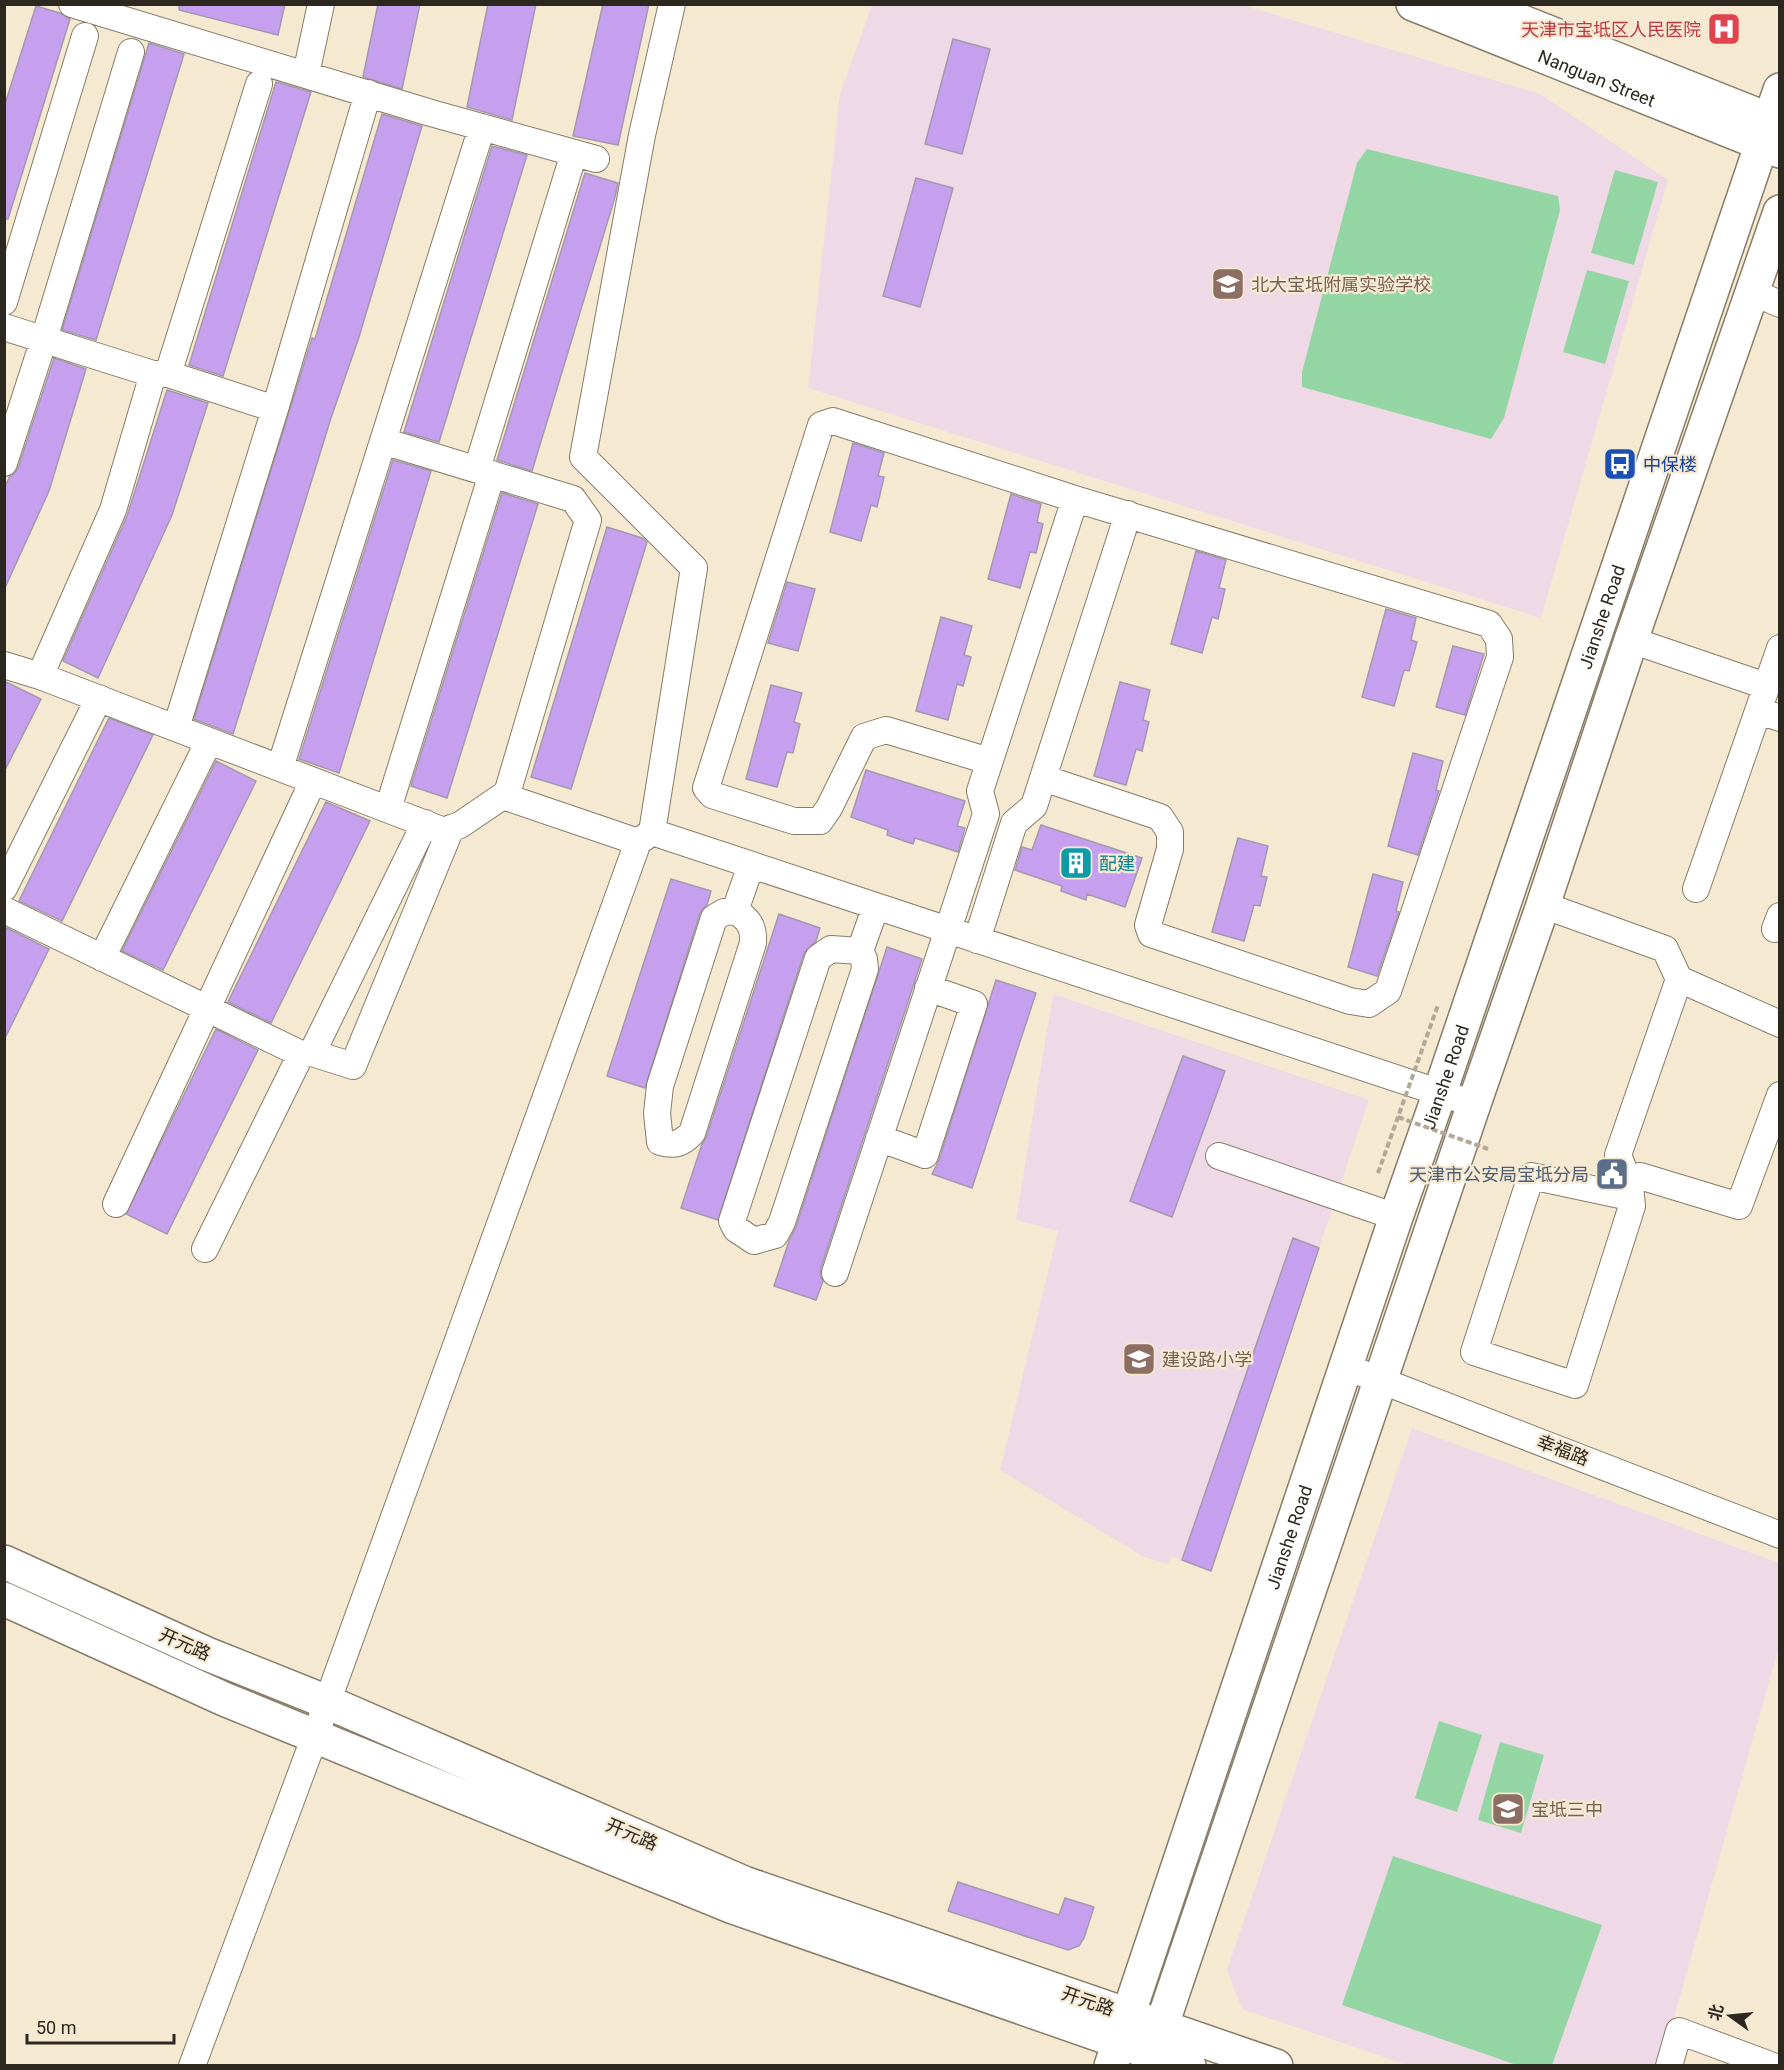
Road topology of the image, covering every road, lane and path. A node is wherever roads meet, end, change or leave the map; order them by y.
1 (72, 4) edge
2 (321, 4) edge
3 (672, 4) edge
4 (1413, 4) edge
5 (1477, 4) edge
6 (85, 36) dead end
7 (131, 52) dead end
8 (306, 74) junction
9 (259, 84) dead end
10 (368, 93) junction
11 (1774, 126) edge
12 (482, 127) junction
13 (1779, 212) edge
14 (1766, 298) edge
15 (4, 302) edge
16 (4, 327) edge
17 (44, 339) junction
18 (161, 374) junction
19 (275, 409) junction
20 (383, 441) junction
21 (4, 463) edge
22 (484, 471) junction
23 (1075, 499) junction
24 (1128, 514) junction
25 (1631, 640) junction
26 (1779, 648) edge
27 (4, 665) edge
28 (40, 676) junction
29 (1766, 686) junction
30 (99, 698) junction
31 (1769, 714) edge
32 (176, 728) junction
33 (209, 741) junction
34 (989, 761) junction
35 (280, 768) junction
36 (1043, 778) junction
37 (313, 781) junction
38 (507, 793) junction
39 (388, 810) junction
40 (986, 814) junction
41 (1014, 823) junction
42 (425, 824) junction
43 (452, 828) junction
44 (645, 837) junction
45 (751, 865) junction
46 (4, 888) edge
47 (1696, 889) dead end
48 (876, 906) junction
49 (1543, 906) junction
50 (4, 910) edge
51 (735, 911) junction
52 (947, 930) junction
53 (977, 940) junction
54 (860, 951) junction
55 (102, 958) junction
56 (1679, 979) junction
57 (928, 988) junction
58 (1438, 1005) dead end
59 (207, 1010) junction
60 (1779, 1024) edge
61 (307, 1054) junction
62 (1440, 1092) junction
63 (1779, 1095) edge
64 (1474, 1104) junction
65 (1398, 1117) junction
66 (879, 1138) junction
67 (1488, 1149) dead end
68 (1219, 1156) dead end
69 (1378, 1173) dead end
70 (1630, 1185) junction
71 (116, 1204) dead end
72 (1396, 1217) junction
73 (205, 1249) dead end
74 (835, 1273) dead end
75 (1346, 1367) junction
76 (1382, 1380) junction
77 (1779, 1535) edge
78 (4, 1562) edge
79 (4, 1599) edge
80 (327, 1702) junction
81 (315, 1736) junction
82 (1120, 2041) edge
83 (1155, 2053) edge
84 (192, 2066) edge
85 (1188, 2066) edge
86 (1276, 2066) edge
87 (1669, 2066) edge
88 (1773, 2066) edge

1 - 8 street
2 - 8 street
3 - 44 street
4 - 11 main road, Nanguan Street
5 - 11 main road, Nanguan Street
6 - 15 street
7 - 17 street
8 - 10 street
9 - 18 street
10 - 12 street
10 - 19 street
11 - 62 main road, Jianshe Road
12 - 20 street
12 - 22 street
13 - 14 main road, Jianshe Road
14 - 25 main road, Jianshe Road
16 - 17 street
17 - 18 street
17 - 21 street
18 - 19 street
18 - 28 street
19 - 32 street
20 - 22 street
20 - 35 street
22 - 38 street
22 - 39 street
23 - 24 street
23 - 34 street
23 - 34 street
24 - 36 street
24 - 36 street
25 - 29 street
25 - 49 main road, Jianshe Road
26 - 29 street
27 - 28 street
28 - 30 street
29 - 31 street
30 - 32 street
30 - 46 street
31 - 47 street
32 - 33 street
33 - 35 street
33 - 55 street
34 - 40 street
35 - 37 street
36 - 41 street
37 - 39 street
37 - 59 street
38 - 43 street
38 - 44 street
39 - 42 street
40 - 41 street
40 - 52 street
41 - 53 street
42 - 43 street
42 - 61 street
43 - 61 street
44 - 45 street
44 - 80 street
45 - 48 street
45 - 51 street
48 - 52 street
48 - 54 street
49 - 56 street
49 - 64 main road, Jianshe Road
50 - 55 street
51 - 51 street
52 - 53 street
52 - 57 street
53 - 62 street
54 - 54 street
55 - 59 street
56 - 60 street
56 - 70 street
57 - 66 street
57 - 66 street
58 - 65 path, bridge
59 - 61 street
59 - 71 street
61 - 73 street
62 - 64 street
62 - 72 main road, Jianshe Road
63 - 70 street
64 - 76 main road, Jianshe Road
65 - 67 path, bridge
65 - 69 path, bridge
66 - 74 street
68 - 72 street
70 - 70 street
72 - 75 main road, Jianshe Road
75 - 76 street, 幸福路
75 - 82 main road, Jianshe Road
76 - 77 street, 幸福路
76 - 83 main road, Jianshe Road
78 - 80 main road, 开元路
79 - 81 main road, 开元路
80 - 81 street
80 - 82 main road, 开元路
81 - 82 main road, 开元路
81 - 84 street
82 - 83 main road, 开元路
83 - 85 main road, 开元路
83 - 86 main road, 开元路
87 - 88 street

